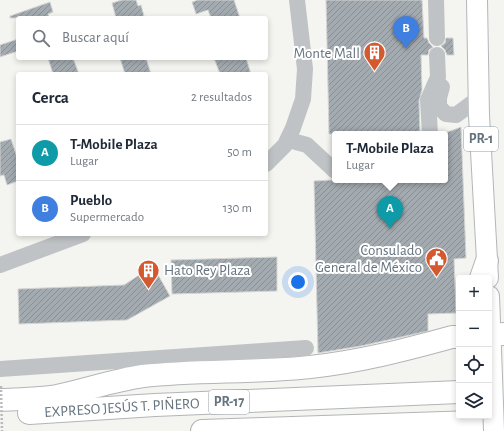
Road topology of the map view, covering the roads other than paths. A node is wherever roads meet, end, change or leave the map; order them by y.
1 (297, 0) edge
2 (436, 0) edge
3 (477, 0) edge
4 (437, 38) dead end
5 (437, 55) dead end
6 (438, 77) junction
7 (479, 98) junction
8 (430, 131) edge
9 (292, 140) junction
10 (268, 162) edge
11 (332, 176) edge
12 (78, 236) edge
13 (0, 265) edge
14 (486, 272) edge
15 (491, 311) edge
16 (456, 335) edge
17 (494, 338) edge
18 (306, 348) dead end
19 (0, 369) edge
20 (492, 390) edge
21 (504, 390) edge
22 (456, 392) edge
23 (0, 393) edge
24 (0, 414) edge
25 (504, 421) edge
26 (448, 422) junction
27 (202, 431) edge
28 (426, 431) edge
29 (494, 431) edge

1 - 9 street
2 - 4 street
3 - 7 main road, PR-1
5 - 6 street
6 - 7 street
6 - 8 street
7 - 14 main road, PR-1
9 - 10 street
9 - 11 street
12 - 13 street
15 - 17 main road
16 - 23 highway
17 - 29 main road, bridge
18 - 19 street
20 - 21 highway
22 - 24 highway, EXPRESO JESÚS T. PIÑERO / PR-17
25 - 26 highway, EXPRESO JESÚS T. PIÑERO / PR-17
26 - 27 highway, EXPRESO JESÚS T. PIÑERO / PR-17
26 - 28 highway

